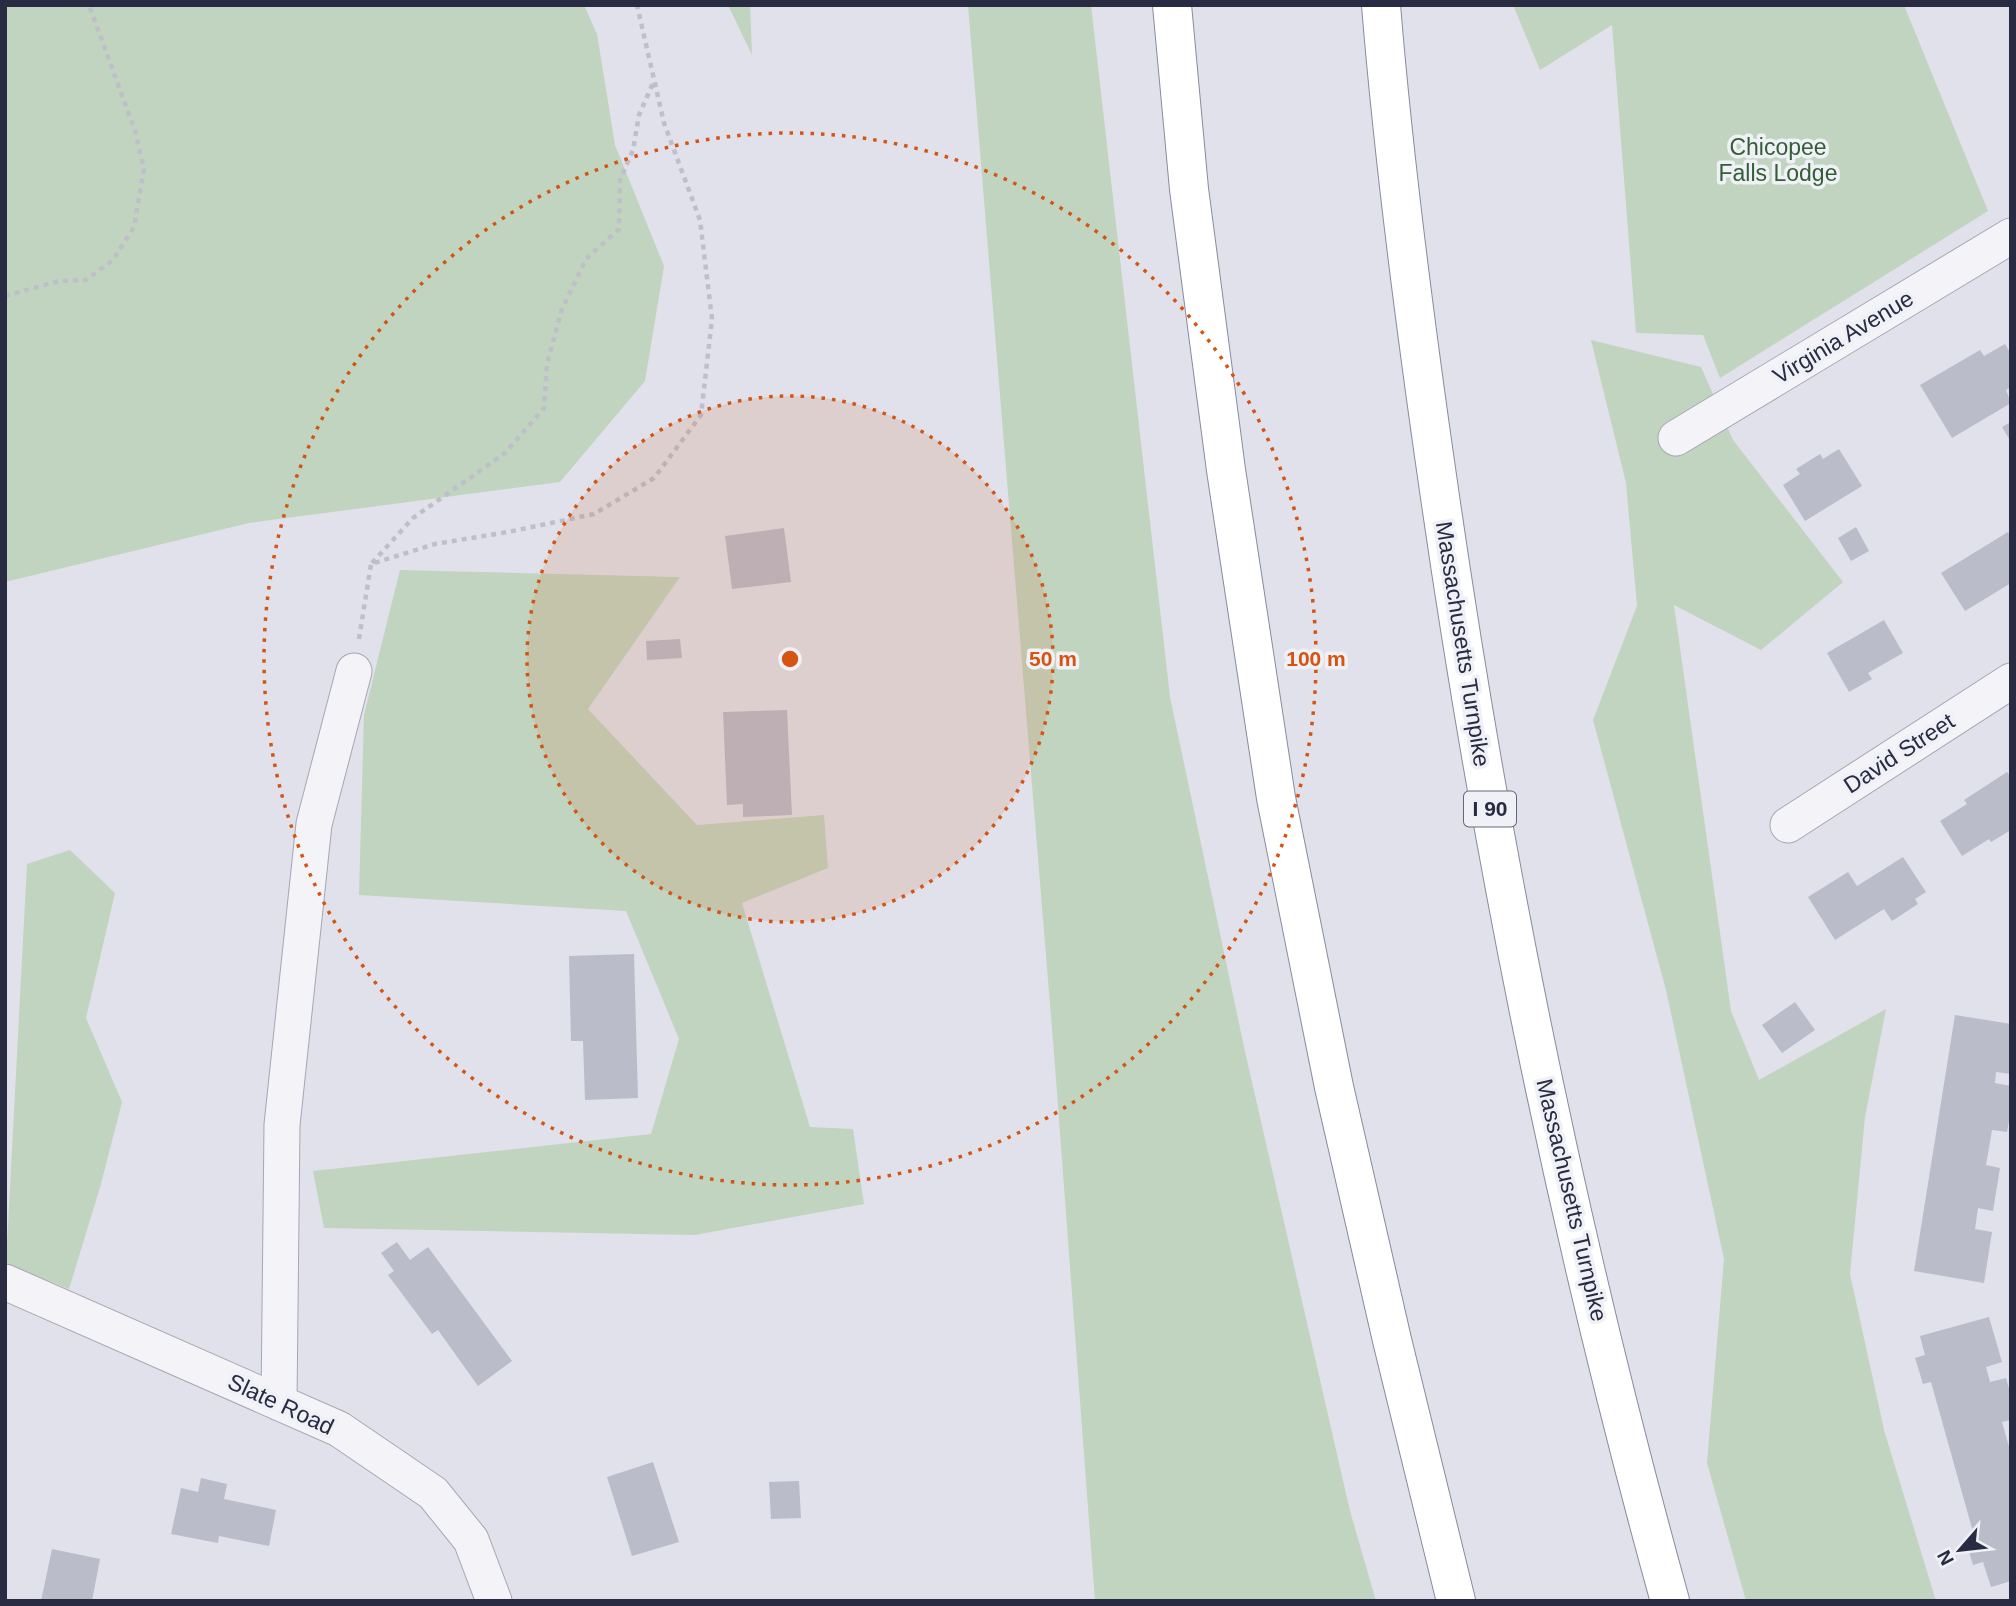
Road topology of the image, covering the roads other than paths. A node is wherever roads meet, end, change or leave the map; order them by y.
1 (1172, 5) edge
2 (1381, 5) edge
3 (2011, 236) edge
4 (1676, 438) dead end
5 (354, 671) road end
6 (2011, 681) edge
7 (1788, 825) dead end
8 (5, 1282) edge
9 (279, 1403) junction
10 (494, 1601) edge
11 (1456, 1601) edge
12 (1670, 1601) edge

1 - 11 highway
2 - 12 highway, Massachusetts Turnpike / I 90
3 - 4 street, Virginia Avenue
5 - 9 street
6 - 7 street, David Street
8 - 9 street, Slate Road
9 - 10 street, Slate Road

